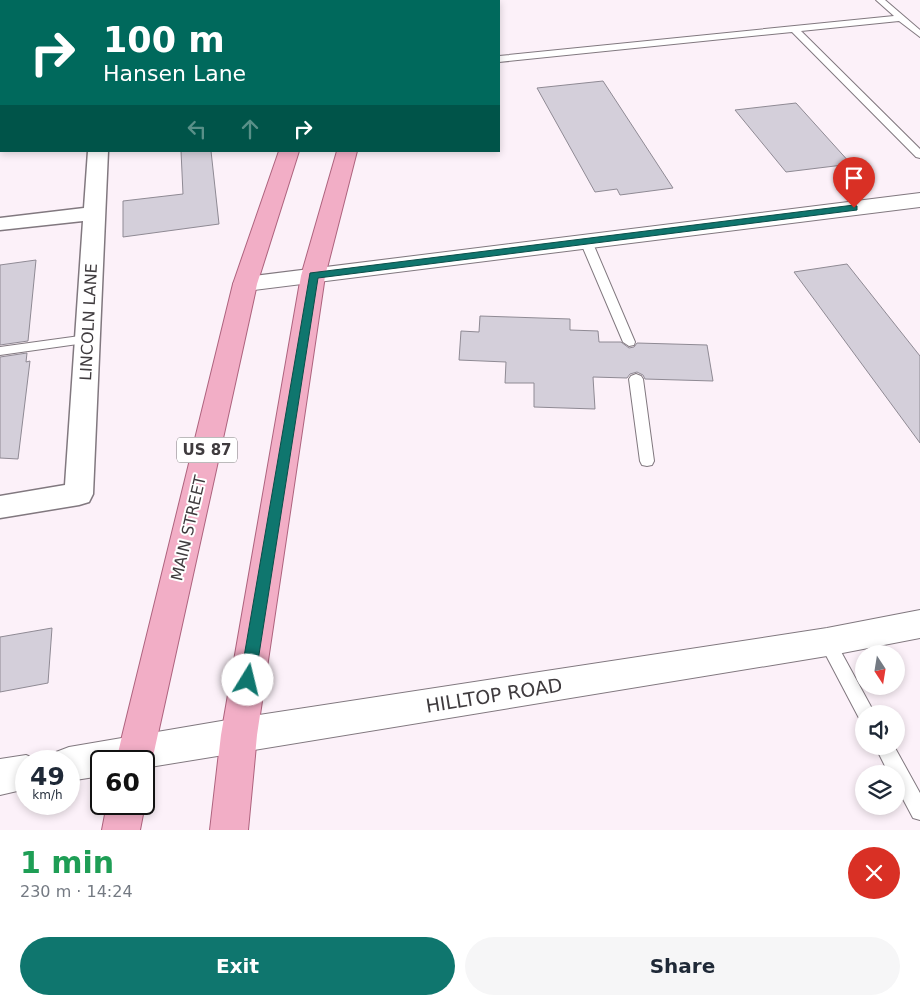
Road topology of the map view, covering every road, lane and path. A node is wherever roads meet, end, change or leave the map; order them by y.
1 (880, 0) edge
2 (902, 18) junction
3 (794, 29) junction
4 (920, 34) edge
5 (500, 59) edge
6 (98, 152) edge
7 (290, 152) edge
8 (347, 152) edge
9 (920, 155) edge
10 (920, 200) edge
11 (94, 213) junction
12 (0, 224) edge
13 (586, 242) junction
14 (313, 276) junction
15 (245, 284) junction
16 (87, 339) junction
17 (630, 342) dead end
18 (0, 351) edge
19 (636, 379) dead end
20 (646, 461) dead end
21 (0, 507) edge
22 (920, 624) edge
23 (827, 642) junction
24 (861, 705) edge
25 (239, 735) junction
26 (136, 750) edge
27 (155, 753) edge
28 (889, 755) edge
29 (15, 774) edge
30 (0, 777) edge
31 (920, 811) edge
32 (124, 815) edge
33 (121, 830) edge
34 (229, 830) edge

1 - 2 lane
2 - 3 lane
2 - 4 lane
3 - 5 lane
3 - 9 lane
6 - 11 street, LINCOLN LANE
7 - 15 main road, MAIN STREET / US 87
8 - 14 main road
10 - 13 street
11 - 12 street
11 - 16 street, LINCOLN LANE
13 - 14 street
13 - 17 lane
14 - 15 street
14 - 25 main road
15 - 26 main road, MAIN STREET / US 87
16 - 18 lane
16 - 21 street, LINCOLN LANE
19 - 20 lane
22 - 23 street, HILLTOP ROAD
23 - 24 lane
23 - 25 street, HILLTOP ROAD
25 - 27 street, HILLTOP ROAD
25 - 34 main road
28 - 31 lane
29 - 30 street
32 - 33 main road

